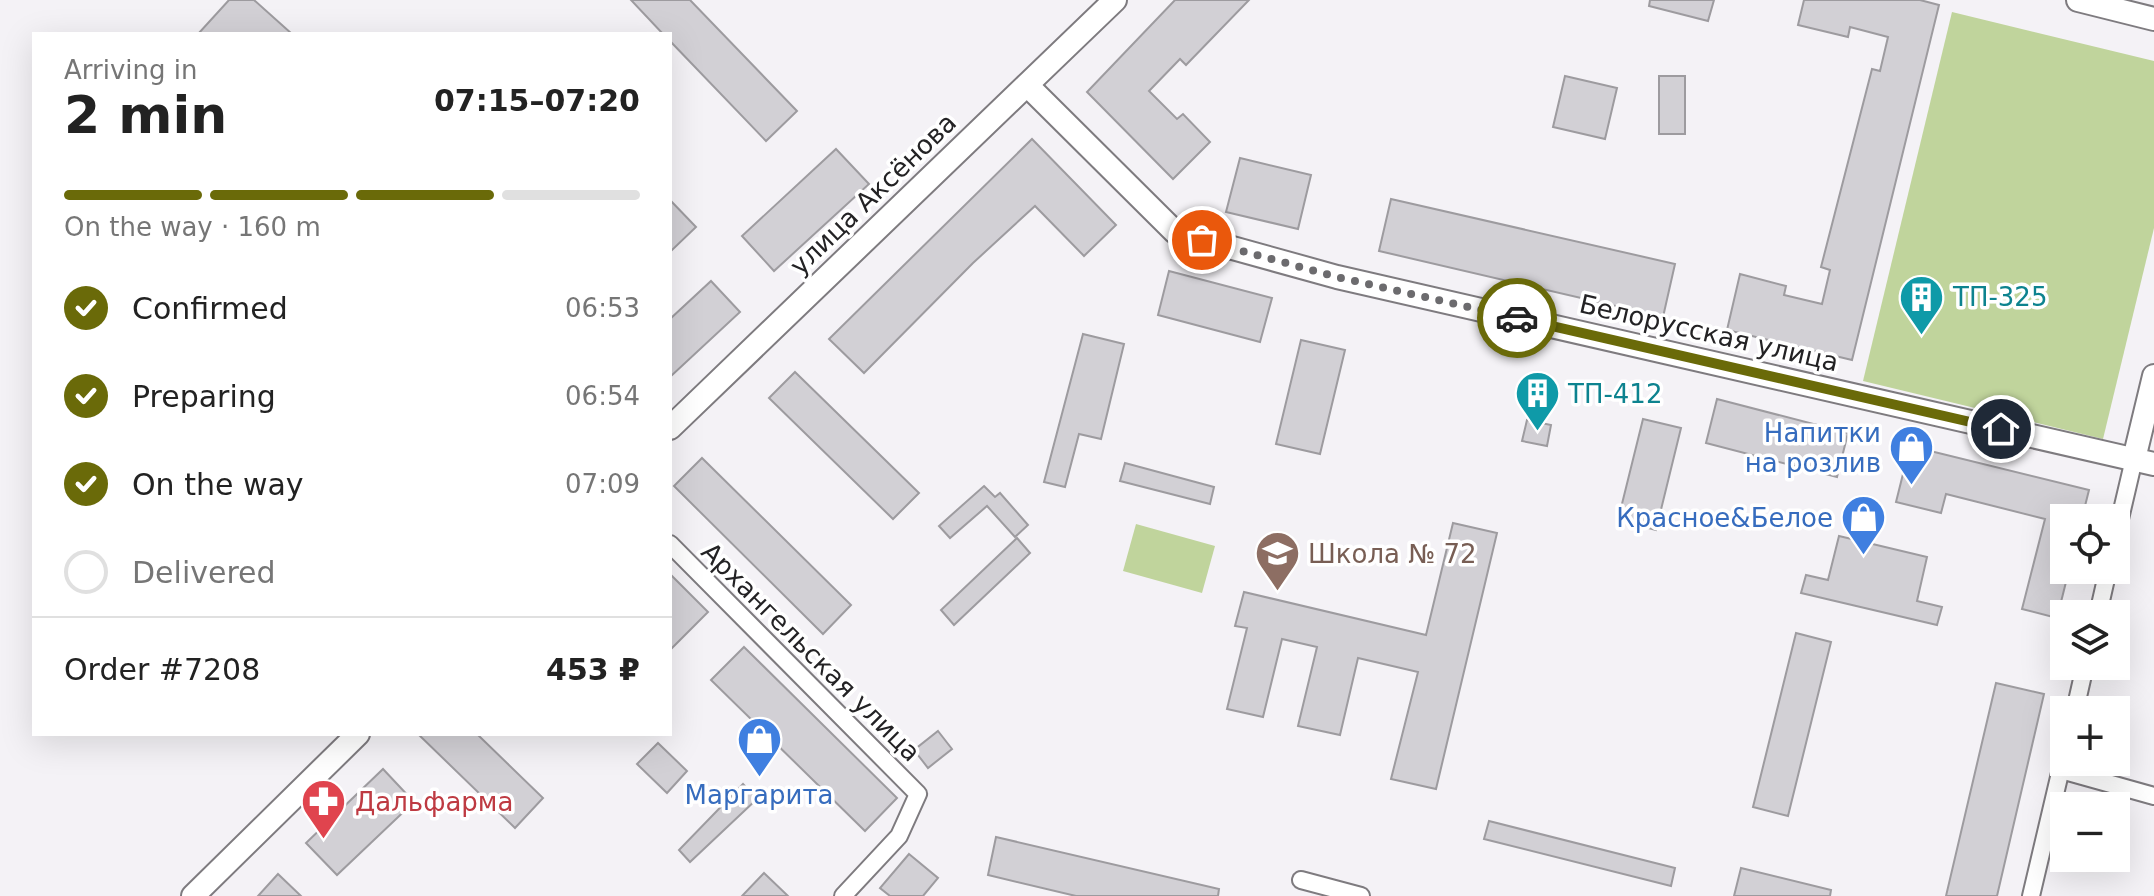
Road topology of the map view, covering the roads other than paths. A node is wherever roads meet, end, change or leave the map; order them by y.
1 (1115, 0) edge
2 (2078, 0) edge
3 (2154, 19) edge
4 (1027, 85) junction
5 (2154, 376) edge
6 (672, 426) edge
7 (2144, 462) edge
8 (2128, 504) edge
9 (672, 546) edge
10 (356, 736) edge
11 (2059, 776) edge
12 (2098, 776) edge
13 (2154, 796) edge
14 (1301, 880) dead end
15 (193, 896) edge
16 (843, 896) edge
17 (1361, 896) edge
18 (2031, 896) edge

1 - 4 street, улица Аксёнова
2 - 3 street
4 - 6 street, улица Аксёнова
4 - 7 street, Белорусская улица
5 - 7 street
7 - 8 street
9 - 16 street, Архангельская улица
10 - 15 street
11 - 18 street
12 - 13 street
14 - 17 street

